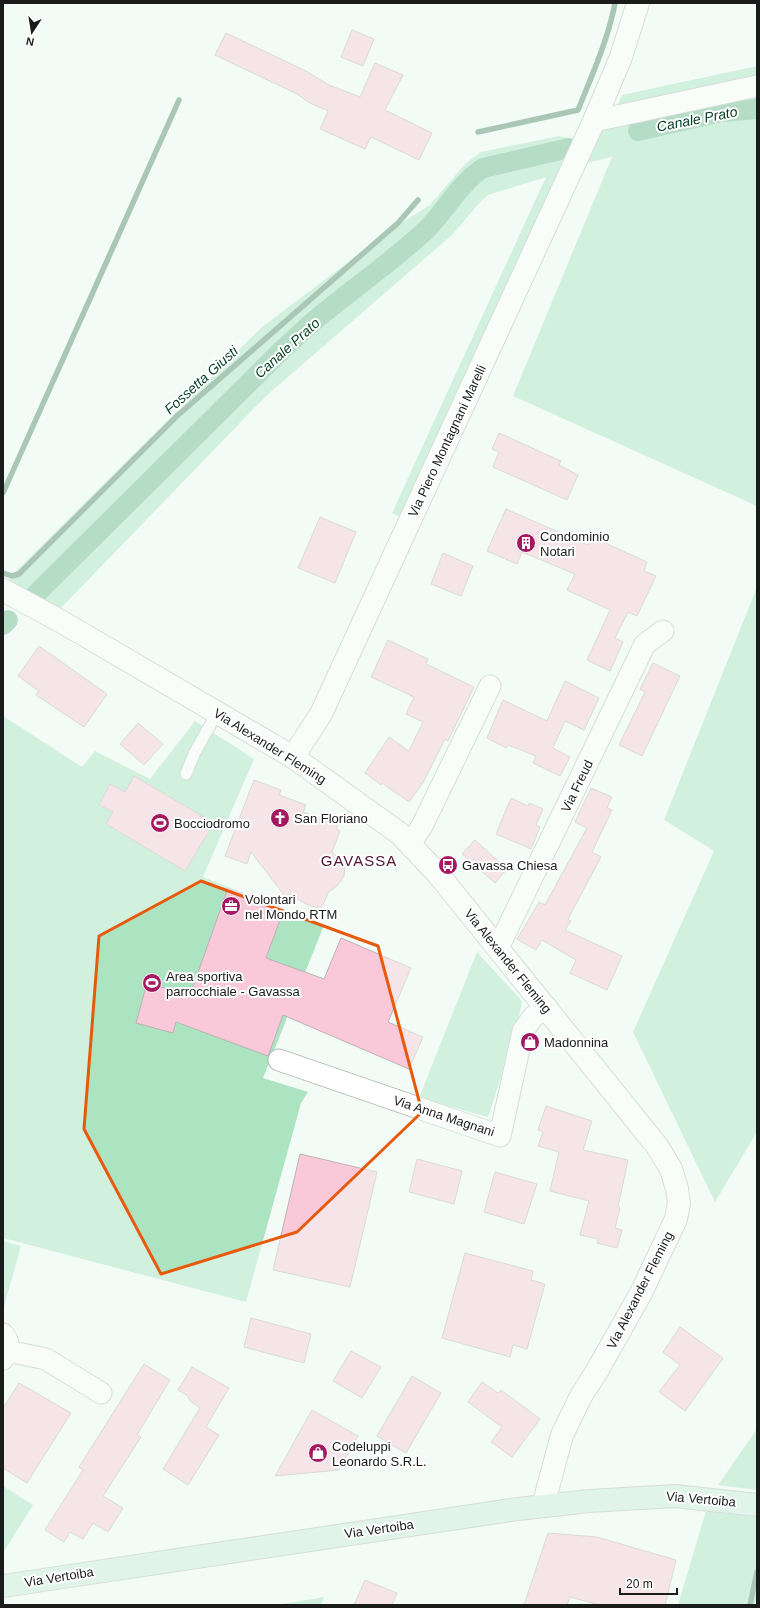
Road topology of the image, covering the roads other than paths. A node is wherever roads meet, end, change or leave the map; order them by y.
1 (638, 3) edge
2 (646, 3) edge
3 (622, 57) junction
4 (757, 86) edge
5 (594, 121) junction
6 (3, 590) edge
7 (663, 631) dead end
8 (490, 686) dead end
9 (217, 713) junction
10 (293, 757) junction
11 (186, 774) dead end
12 (410, 844) junction
13 (498, 948) junction
14 (546, 1007) junction
15 (279, 1060) dead end
16 (5, 1348) edge
17 (101, 1393) dead end
18 (757, 1505) edge
19 (543, 1506) junction
20 (3, 1586) edge

1 - 3 street, Via Piero Montagnani Marelli
2 - 3 lane
3 - 5 street, Via Piero Montagnani Marelli
4 - 5 street
5 - 10 street, Via Piero Montagnani Marelli
6 - 9 street, Via Alexander Fleming
7 - 13 street, Via Freud
8 - 12 street
9 - 10 street, Via Alexander Fleming
9 - 11 lane
10 - 12 street, Via Alexander Fleming
12 - 13 street, Via Alexander Fleming
13 - 14 street, Via Alexander Fleming
14 - 15 street, Via Anna Magnani
14 - 19 street, Via Alexander Fleming
16 - 17 street
18 - 19 main road, Via Vertoiba
19 - 20 main road, Via Vertoiba

